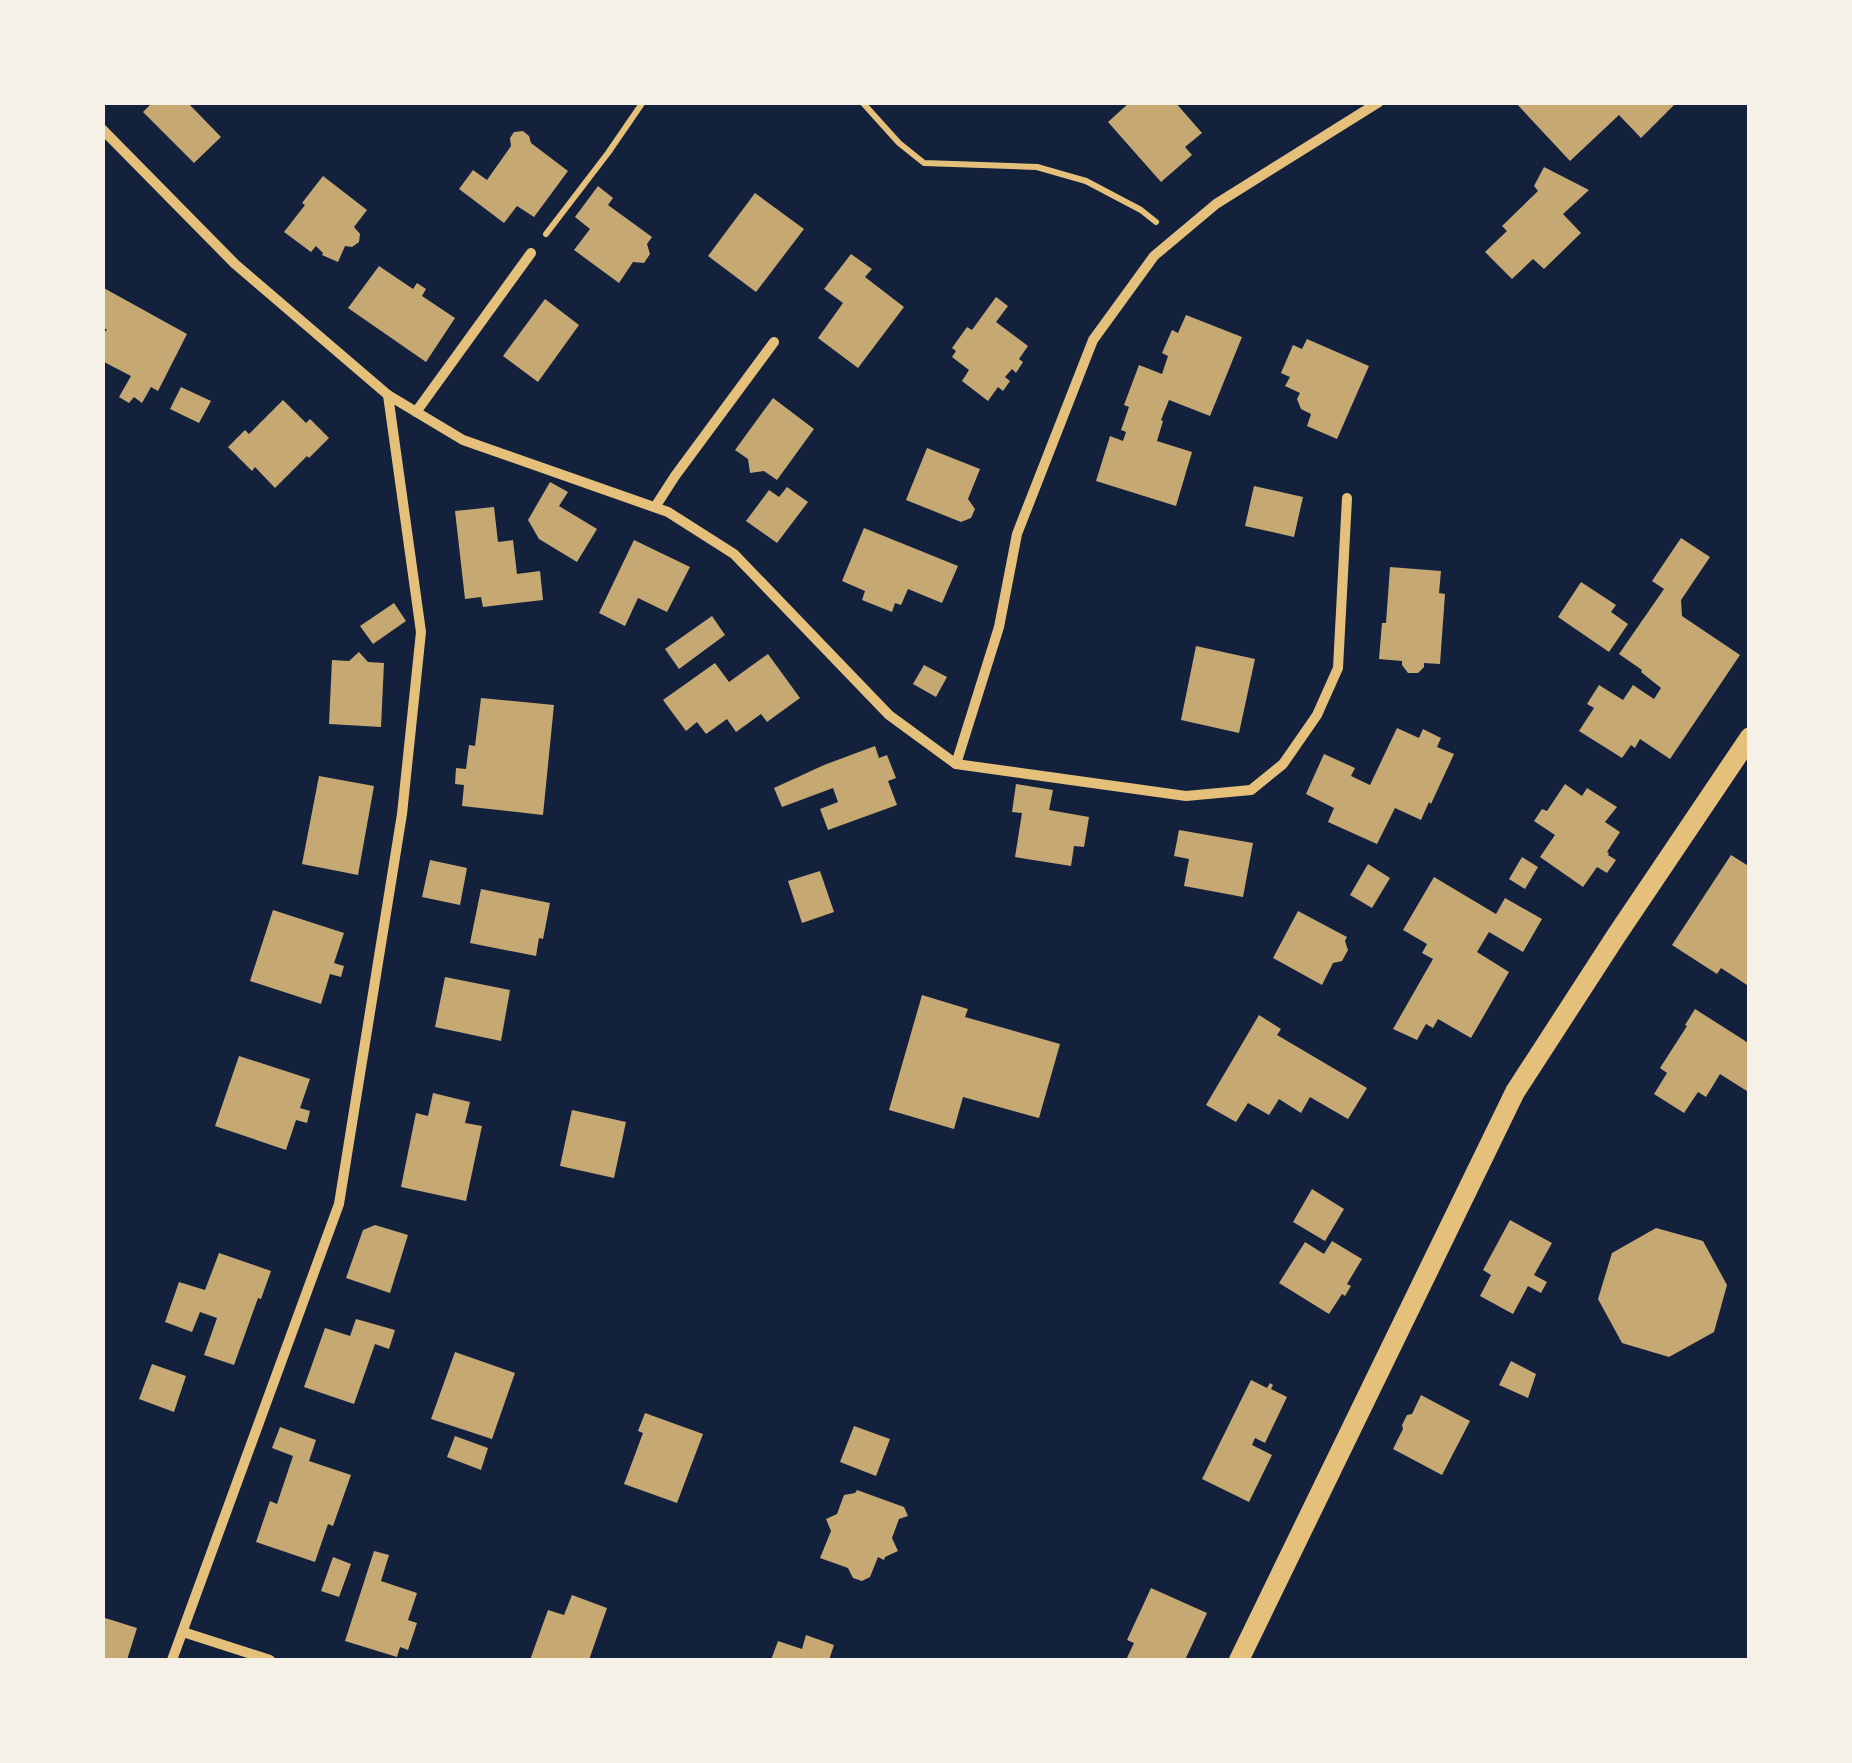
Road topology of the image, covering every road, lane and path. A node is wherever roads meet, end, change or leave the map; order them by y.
1 (643, 102) edge
2 (862, 102) edge
3 (1379, 102) edge
4 (102, 129) edge
5 (1176, 238) junction
6 (531, 253) joint
7 (774, 342) dead end
8 (388, 396) junction
9 (416, 412) junction
10 (1347, 498) dead end
11 (655, 508) junction
12 (1750, 737) edge
13 (956, 764) junction
14 (183, 1632) junction
15 (172, 1660) edge
16 (270, 1660) edge
17 (1240, 1660) edge

1 - 6 path
2 - 5 path
3 - 5 street
4 - 8 street
5 - 13 street
6 - 9 street
7 - 11 street
8 - 9 street
8 - 14 street
9 - 11 street
10 - 13 street
11 - 13 street
12 - 17 main road
14 - 15 street
14 - 16 street

